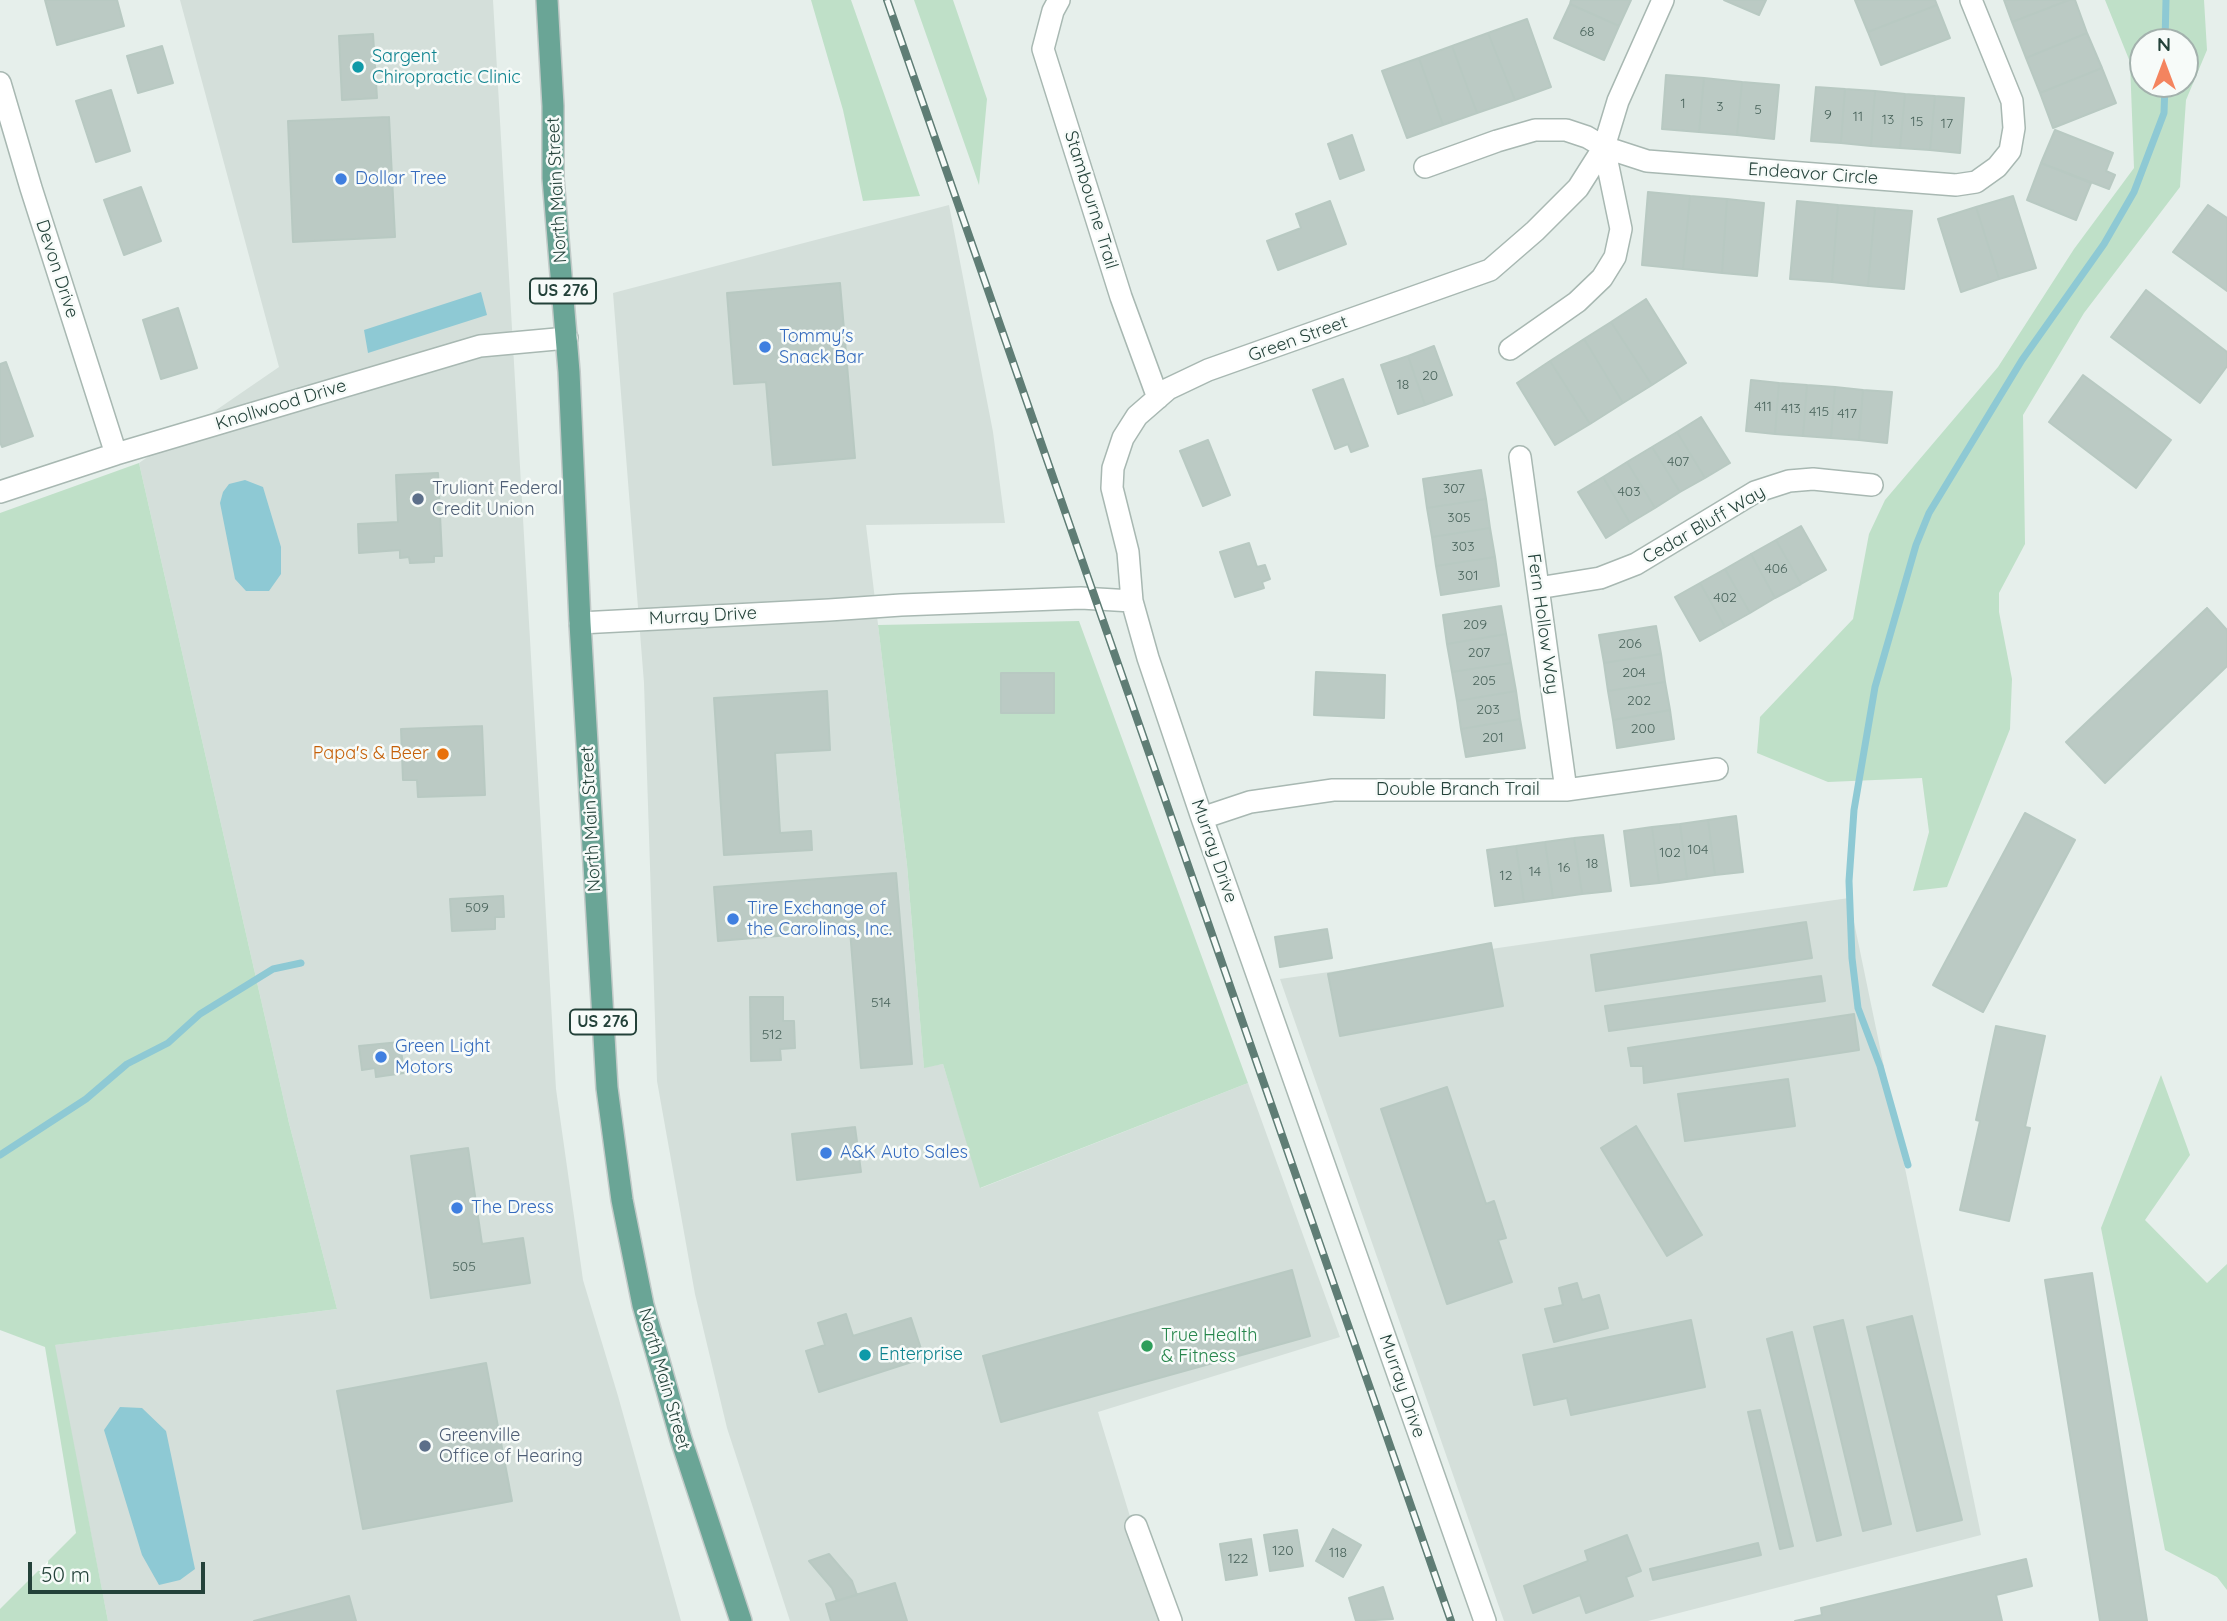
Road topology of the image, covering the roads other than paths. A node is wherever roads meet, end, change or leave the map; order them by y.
1 (547, 0) edge
2 (1059, 0) edge
3 (1663, 0) edge
4 (1971, 0) edge
5 (0, 83) edge
6 (1605, 147) junction
7 (1425, 167) dead end
8 (567, 338) junction
9 (1510, 349) dead end
10 (1158, 398) junction
11 (116, 454) junction
12 (1520, 457) dead end
13 (1872, 485) dead end
14 (0, 492) edge
15 (1538, 588) junction
16 (1132, 601) junction
17 (580, 622) junction
18 (1717, 769) dead end
19 (1566, 790) junction
20 (1202, 818) junction
21 (1136, 1526) dead end
22 (741, 1621) edge
23 (1171, 1621) edge
24 (1485, 1621) edge

1 - 8 main road, North Main Street / US 276
2 - 10 street, Stambourne Trail
3 - 6 street
4 - 6 street, Endeavor Circle
5 - 11 street, Devon Drive
6 - 7 street, Endeavor Circle
6 - 9 street
6 - 10 street, Green Street
8 - 11 street, Knollwood Drive
8 - 17 main road, North Main Street / US 276
10 - 16 street, Green Street
11 - 14 street, Knollwood Drive
12 - 15 street, Fern Hollow Way
13 - 15 street, Cedar Bluff Way
15 - 19 street, Fern Hollow Way
16 - 17 street, Murray Drive
16 - 20 street, Murray Drive
17 - 22 main road, North Main Street / US 276
18 - 19 street, Double Branch Trail
19 - 20 street, Double Branch Trail
20 - 24 street, Murray Drive
21 - 23 street

